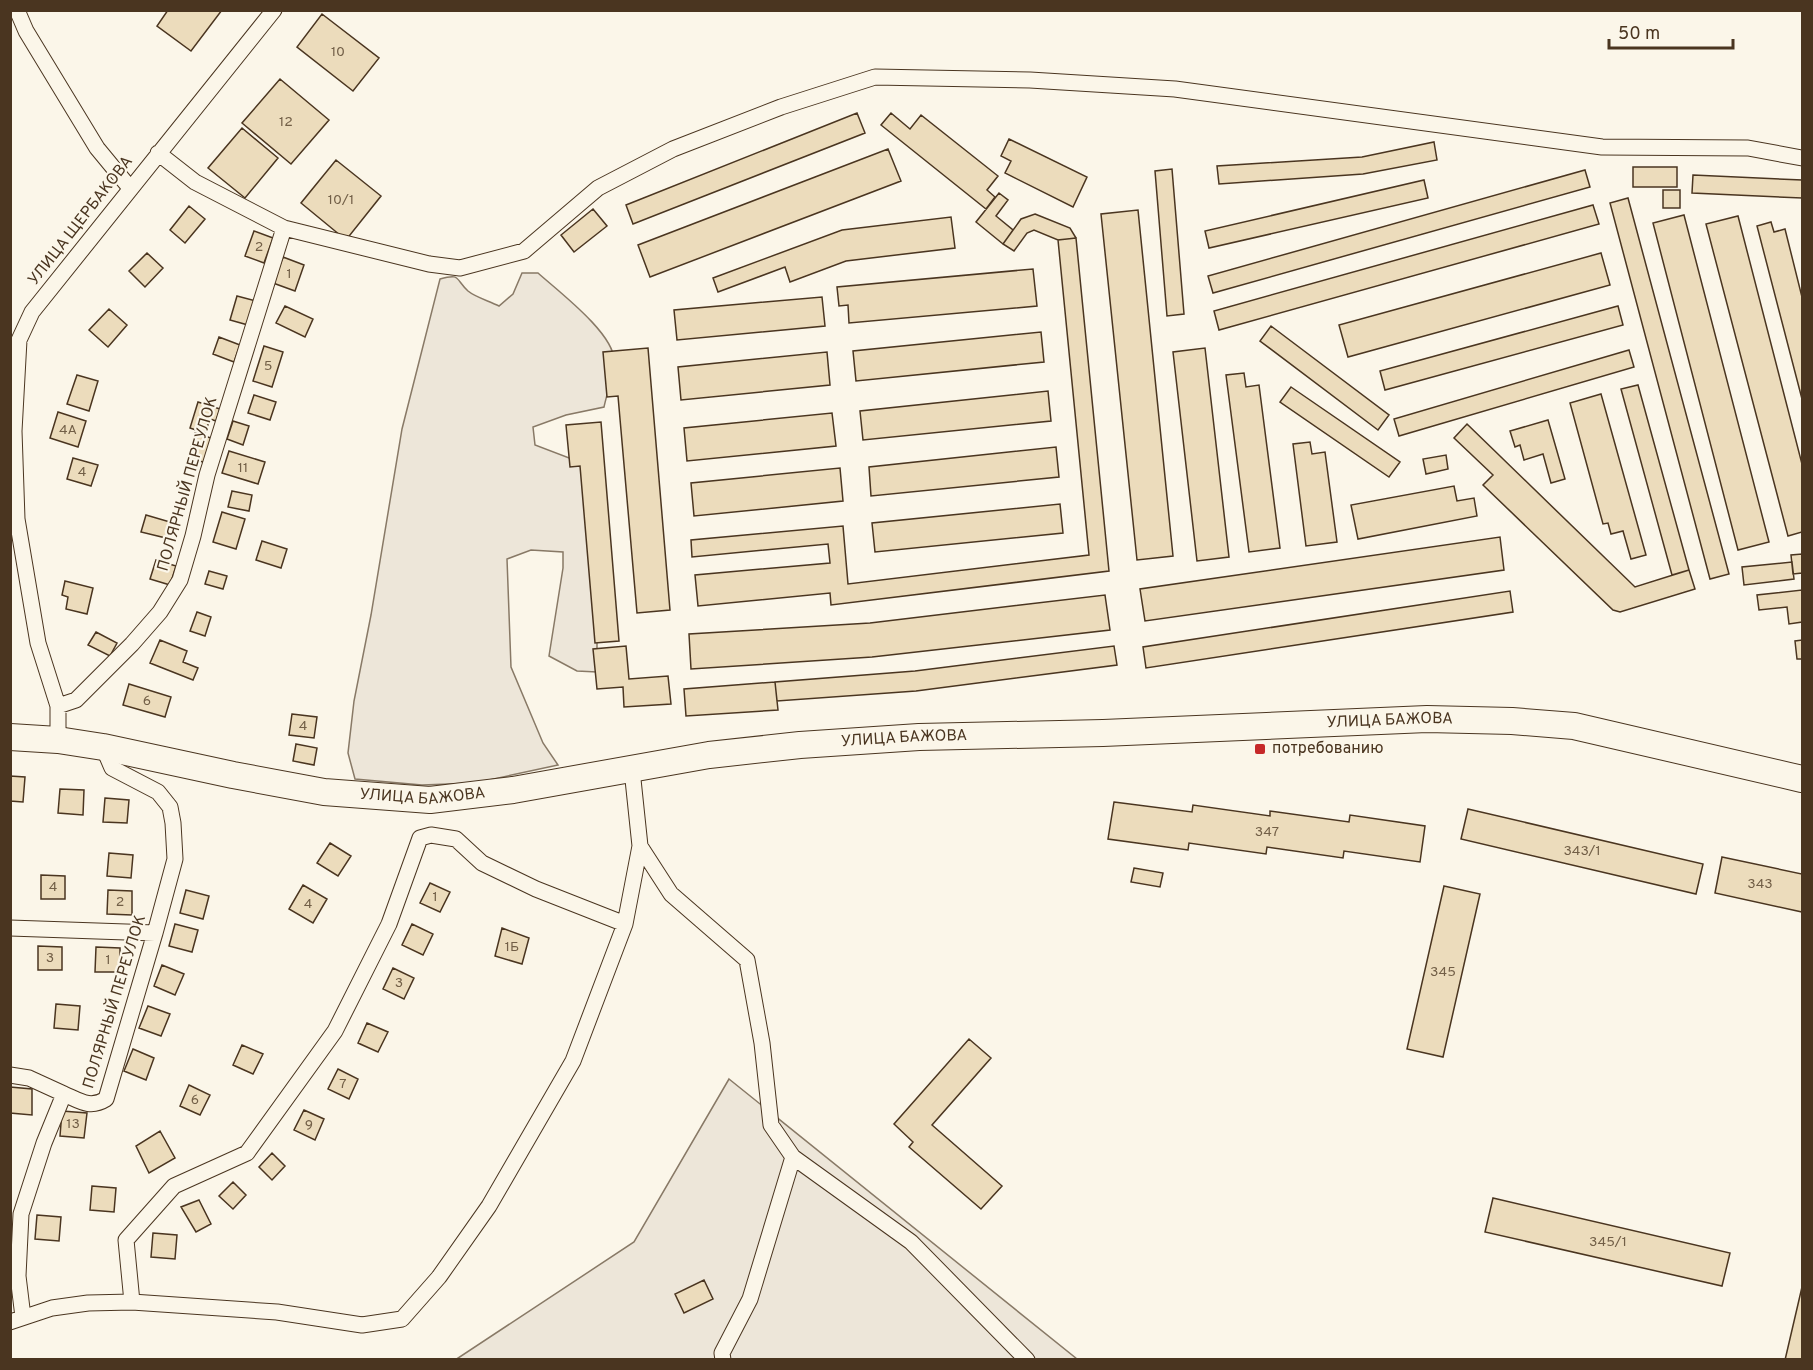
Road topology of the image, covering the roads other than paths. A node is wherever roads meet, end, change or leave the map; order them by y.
1 (17, 10) edge
2 (274, 10) edge
3 (158, 153) junction
4 (1803, 158) edge
5 (130, 188) junction
6 (284, 228) junction
7 (15, 341) edge
8 (14, 519) edge
9 (58, 706) junction
10 (10, 737) edge
11 (58, 740) junction
12 (103, 747) junction
13 (632, 770) junction
14 (1803, 779) edge
15 (640, 846) junction
16 (625, 924) junction
17 (10, 928) edge
18 (155, 933) junction
19 (10, 1075) edge
20 (64, 1094) junction
21 (793, 1157) junction
22 (132, 1302) junction
23 (17, 1320) edge
24 (723, 1359) edge
25 (1027, 1359) edge

1 - 5 street
2 - 3 street, УЛИЦА ЩЕРБАКОВА
3 - 5 street, УЛИЦА ЩЕРБАКОВА
3 - 6 street
4 - 6 street
5 - 7 street, УЛИЦА ЩЕРБАКОВА
6 - 9 street, ПОЛЯРНЫЙ ПЕРЕУЛОК
7 - 8 street, УЛИЦА ЩЕРБАКОВА
8 - 9 street, УЛИЦА ЩЕРБАКОВА
9 - 11 street, УЛИЦА ЩЕРБАКОВА
10 - 11 highway, УЛИЦА БАЖОВА
11 - 12 highway, УЛИЦА БАЖОВА
12 - 13 highway, УЛИЦА БАЖОВА
12 - 18 street, ПОЛЯРНЫЙ ПЕРЕУЛОК
13 - 14 highway, УЛИЦА БАЖОВА
13 - 15 street
15 - 16 street
15 - 21 street
16 - 22 street
16 - 22 street
17 - 18 street
18 - 20 street, ПОЛЯРНЫЙ ПЕРЕУЛОК
19 - 20 street
20 - 23 street, ПОЛЯРНЫЙ ПЕРЕУЛОК
21 - 24 street
21 - 25 street
22 - 23 street

